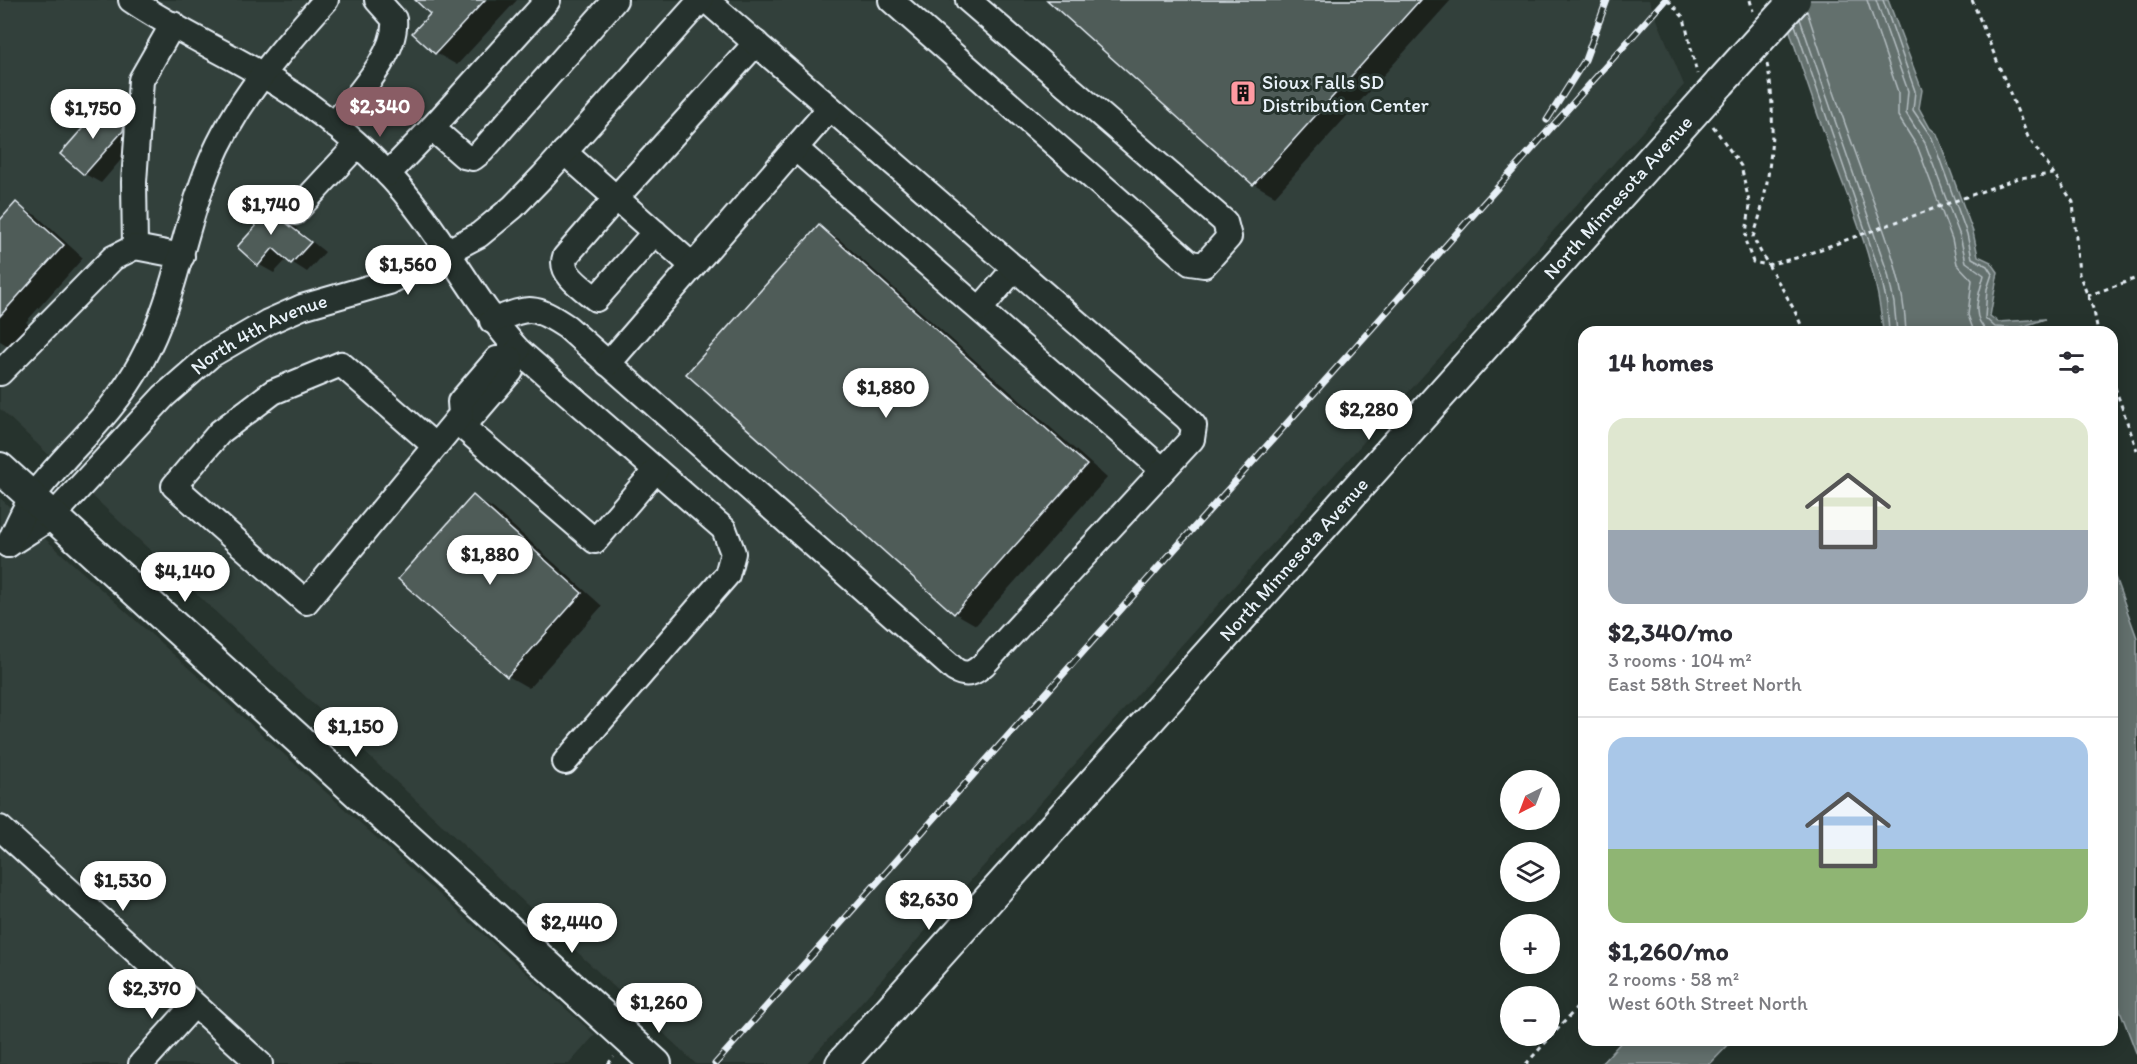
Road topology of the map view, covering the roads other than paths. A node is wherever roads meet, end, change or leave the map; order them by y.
1 (131, 0) edge
2 (326, 0) edge
3 (378, 0) edge
4 (548, 0) edge
5 (615, 0) edge
6 (704, 0) edge
7 (891, 0) edge
8 (968, 0) edge
9 (1795, 0) edge
10 (173, 24) junction
11 (756, 43) junction
12 (263, 75) junction
13 (830, 108) junction
14 (334, 125) junction
15 (432, 128) junction
16 (357, 145) junction
17 (795, 148) junction
18 (564, 152) junction
19 (388, 174) junction
20 (616, 198) junction
21 (295, 212) dead end
22 (656, 232) junction
23 (135, 247) junction
24 (448, 252) junction
25 (182, 256) junction
26 (693, 266) junction
27 (1015, 268) junction
28 (980, 309) junction
29 (492, 321) junction
30 (515, 355) junction
31 (608, 364) junction
32 (0, 373) edge
33 (459, 418) junction
34 (435, 446) junction
35 (0, 468) edge
36 (656, 470) junction
37 (1163, 470) junction
38 (42, 506) junction
39 (4, 550) edge
40 (565, 762) dead end
41 (0, 828) edge
42 (194, 1005) junction
43 (141, 1064) edge
44 (260, 1064) edge
45 (656, 1064) edge
46 (841, 1064) edge

1 - 10 street
2 - 12 street
3 - 14 street
4 - 15 street
5 - 15 street
6 - 11 street
6 - 18 street, North 4th Avenue
7 - 8 street
9 - 46 main road, North Minnesota Avenue, bridge
10 - 12 street
10 - 23 street
11 - 13 street
11 - 20 street
12 - 14 street
12 - 25 street
13 - 17 street
13 - 27 street
14 - 16 street
15 - 19 street
16 - 19 street
16 - 21 street
17 - 26 street
17 - 28 street
18 - 20 street
18 - 24 street, North 4th Avenue
19 - 24 street
20 - 22 street
20 - 22 street
22 - 26 street
23 - 25 street
23 - 32 street
24 - 29 street
24 - 38 street, North 4th Avenue
25 - 38 street
26 - 31 street
27 - 28 street
27 - 37 street
28 - 37 street
29 - 30 street
29 - 31 street
30 - 33 street
30 - 36 street
31 - 37 street
33 - 34 street
33 - 36 street
34 - 34 street
35 - 38 main road
36 - 40 street
38 - 39 street
38 - 45 main road
41 - 42 street
42 - 43 street
42 - 44 street

